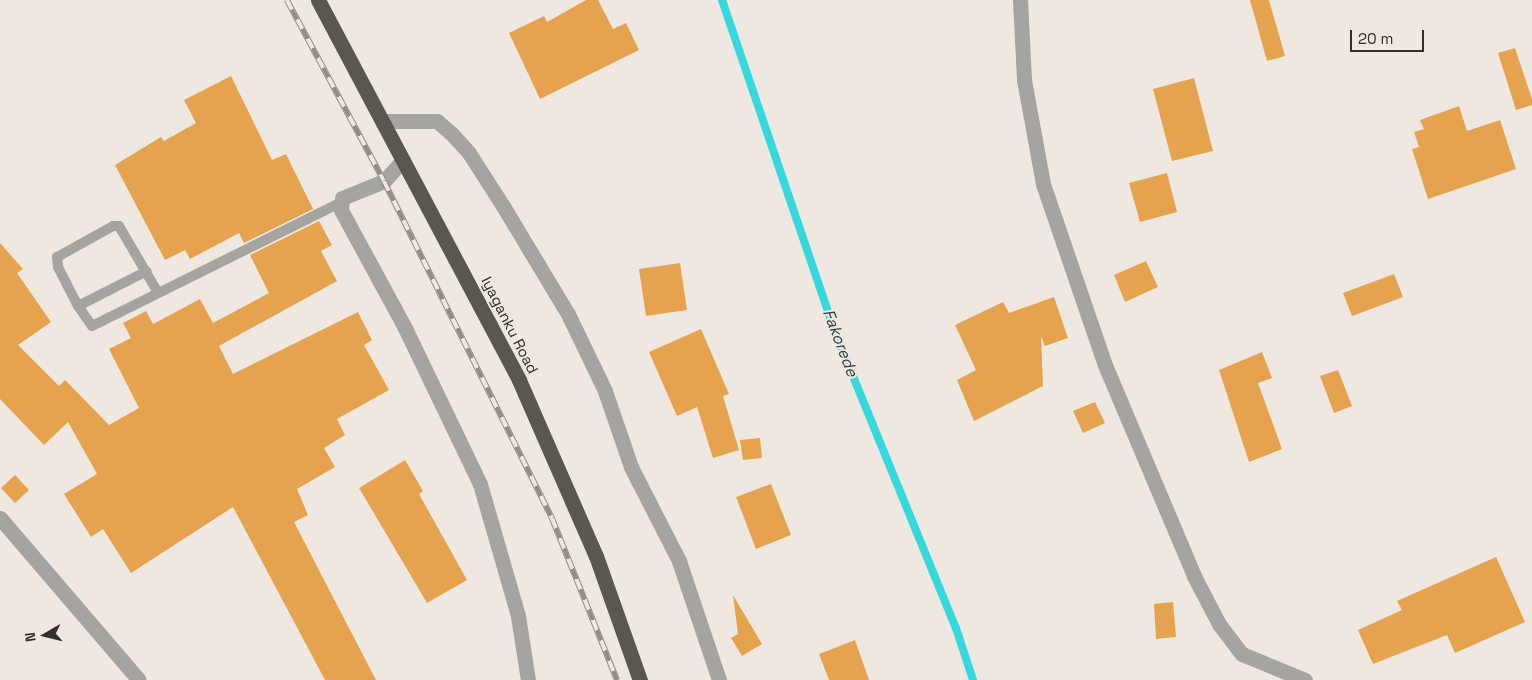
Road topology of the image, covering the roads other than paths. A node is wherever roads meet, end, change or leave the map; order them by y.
1 (318, 0) edge
2 (1020, 0) edge
3 (383, 121) junction
4 (403, 160) junction
5 (340, 203) junction
6 (147, 271) junction
7 (157, 291) junction
8 (78, 306) junction
9 (0, 518) edge
10 (138, 680) edge
11 (528, 680) edge
12 (640, 680) edge
13 (719, 680) edge
14 (1305, 680) edge

1 - 3 highway, Iyaganku Road
2 - 14 street
3 - 4 highway, Iyaganku Road
3 - 13 street
4 - 5 street
4 - 12 highway, Iyaganku Road
5 - 7 lane
5 - 11 street
6 - 7 lane
6 - 8 lane
6 - 8 lane
7 - 8 lane
9 - 10 street

